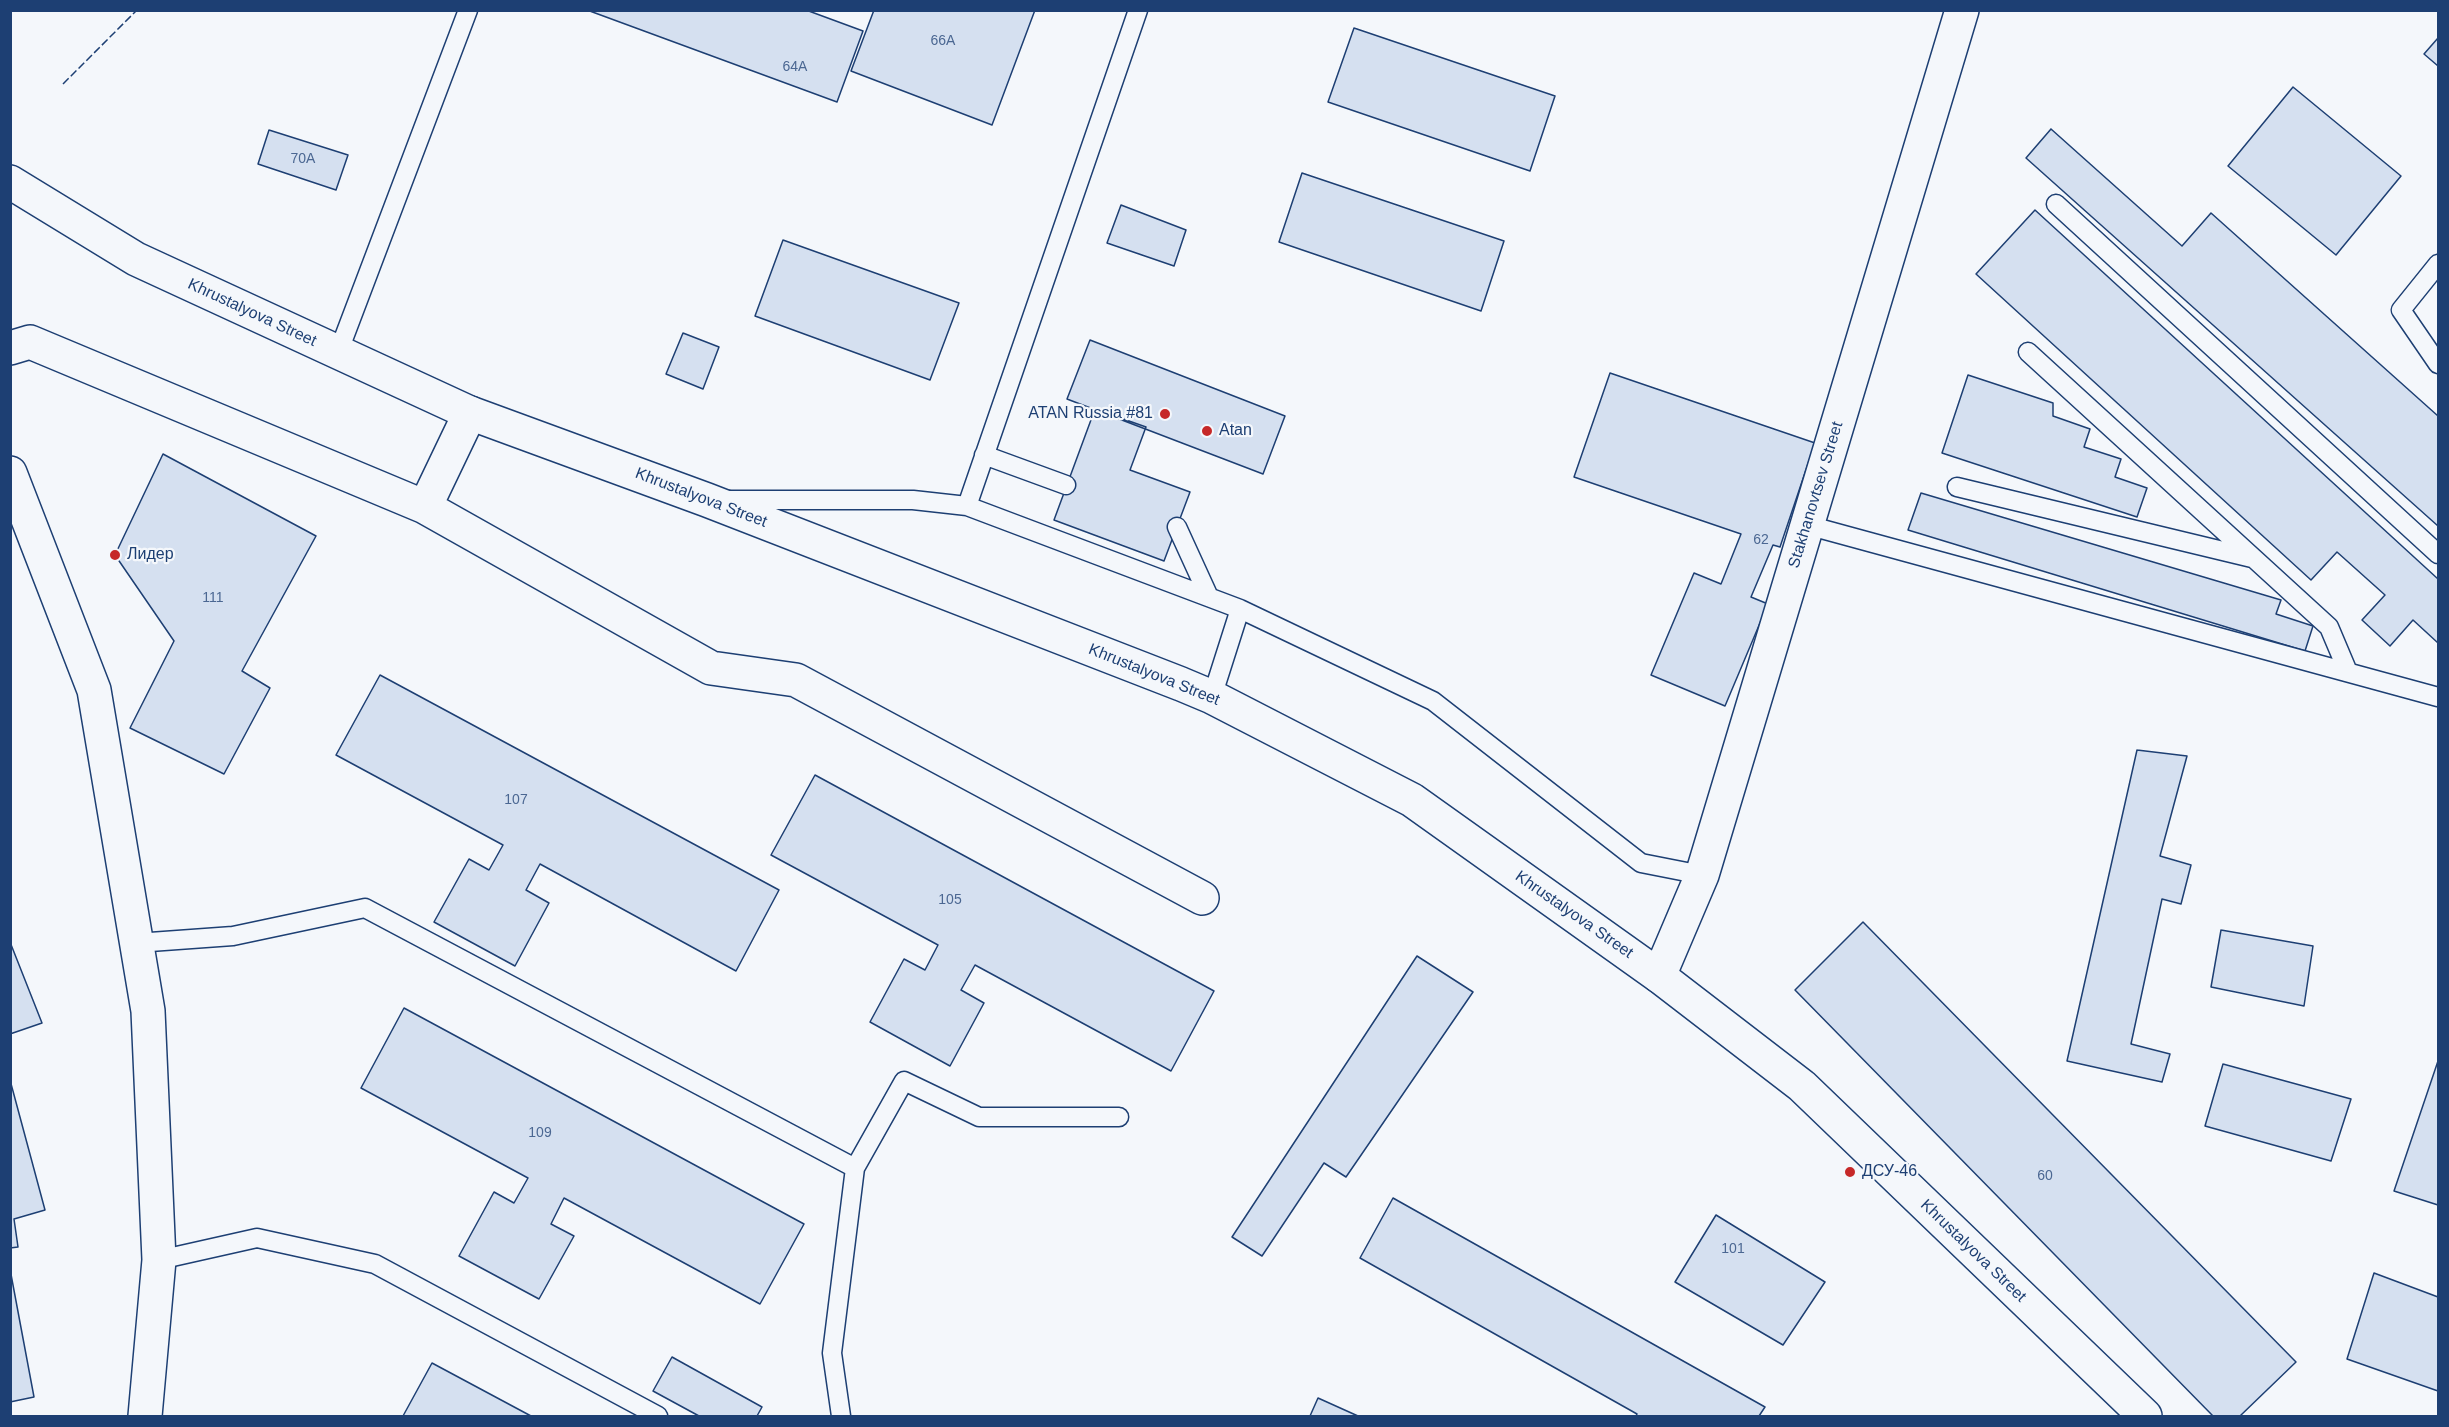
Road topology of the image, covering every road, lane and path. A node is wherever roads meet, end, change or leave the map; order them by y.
1 (468, 10) edge
2 (1138, 10) edge
3 (1962, 10) edge
4 (10, 182) edge
5 (2055, 204) dead end
6 (2439, 264) edge
7 (10, 348) edge
8 (2028, 352) dead end
9 (338, 353) junction
10 (2439, 364) edge
11 (470, 412) junction
12 (984, 455) junction
13 (10, 473) edge
14 (1066, 485) dead end
15 (1957, 487) dead end
16 (707, 500) junction
17 (967, 506) junction
18 (425, 507) junction
19 (1807, 525) junction
20 (1177, 527) dead end
21 (2439, 554) edge
22 (2254, 559) junction
23 (1209, 597) junction
24 (1240, 609) junction
25 (2348, 672) junction
26 (1212, 697) junction
27 (2439, 697) edge
28 (1701, 875) junction
29 (1202, 898) dead end
30 (136, 943) junction
31 (1659, 975) junction
32 (1119, 1117) dead end
33 (855, 1168) junction
34 (159, 1260) junction
35 (145, 1416) edge
36 (658, 1416) edge
37 (840, 1416) edge
38 (2145, 1416) edge

1 - 9 lane
2 - 12 lane
3 - 19 main road, Stakhanovtsev Street
4 - 9 main road, Khrustalyova Street
5 - 21 lane
6 - 10 lane
7 - 18 main road
8 - 22 lane
9 - 11 main road, Khrustalyova Street
11 - 16 main road, Khrustalyova Street
11 - 18 main road
12 - 14 lane
12 - 17 lane
13 - 30 main road
15 - 22 lane
16 - 17 lane
16 - 26 main road, Khrustalyova Street
17 - 23 lane
18 - 29 main road
19 - 25 lane
19 - 28 main road, Stakhanovtsev Street
20 - 23 lane
22 - 25 lane
23 - 24 lane
24 - 26 lane
24 - 28 lane
25 - 27 lane
26 - 31 main road, Khrustalyova Street
28 - 31 main road, Stakhanovtsev Street
30 - 33 lane
30 - 34 main road
31 - 38 main road, Khrustalyova Street
32 - 33 lane
33 - 37 lane
34 - 35 main road
34 - 36 lane

